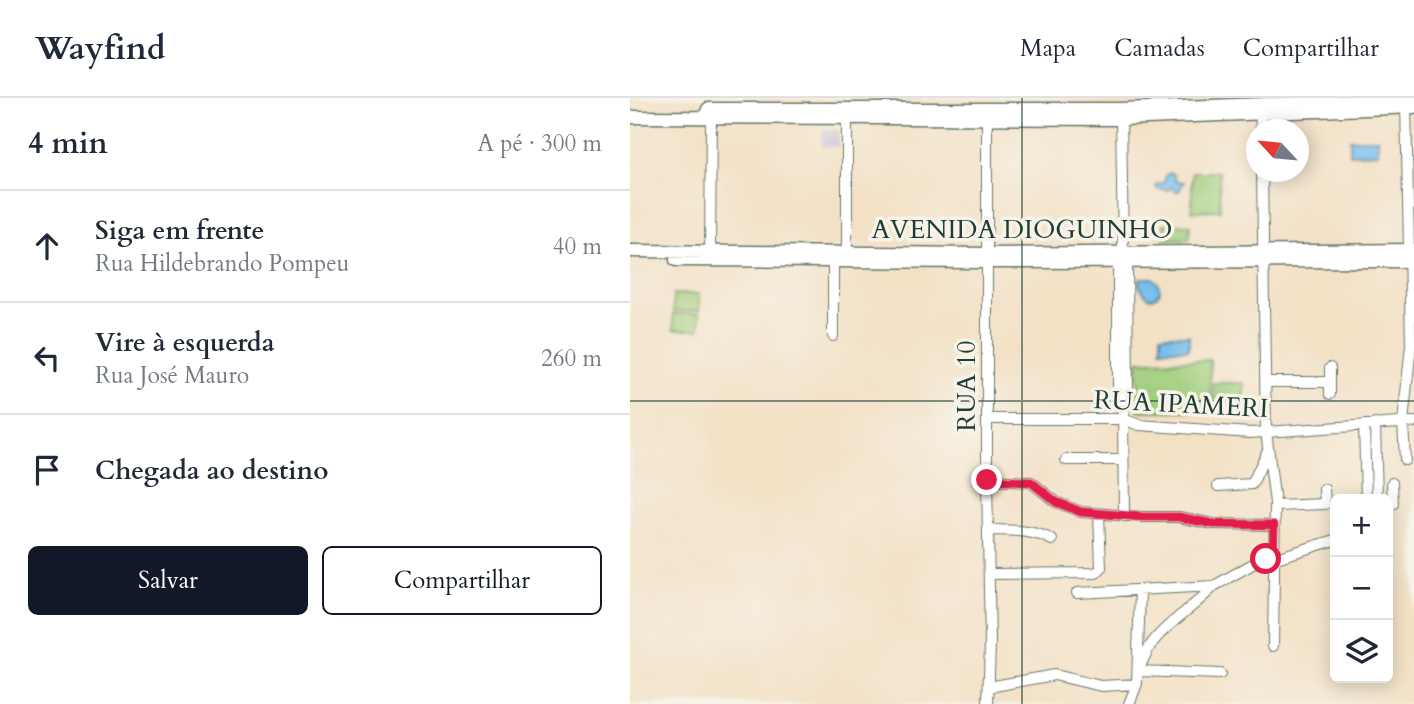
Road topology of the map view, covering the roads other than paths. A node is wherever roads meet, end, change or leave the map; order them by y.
1 (1410, 103) edge
2 (1260, 108) junction
3 (630, 109) edge
4 (711, 113) junction
5 (847, 114) junction
6 (987, 114) junction
7 (1121, 114) junction
8 (630, 117) edge
9 (1260, 119) edge
10 (1262, 182) edge
11 (630, 251) edge
12 (710, 256) junction
13 (1411, 256) edge
14 (842, 257) junction
15 (1264, 257) junction
16 (986, 258) junction
17 (630, 259) edge
18 (1122, 259) junction
19 (833, 336) dead end
20 (1413, 345) edge
21 (1330, 368) dead end
22 (1265, 382) junction
23 (1330, 382) junction
24 (1330, 394) dead end
25 (1123, 415) junction
26 (987, 419) junction
27 (1409, 422) edge
28 (1370, 424) junction
29 (1266, 431) junction
30 (1268, 451) junction
31 (1066, 460) dead end
32 (1123, 460) junction
33 (1405, 460) dead end
34 (987, 480) junction
35 (1392, 483) dead end
36 (1218, 486) dead end
37 (1324, 489) dead end
38 (1366, 494) edge
39 (1377, 494) edge
40 (1393, 494) edge
41 (1275, 506) junction
42 (1100, 514) junction
43 (1124, 516) junction
44 (1274, 525) junction
45 (988, 530) junction
46 (1052, 540) dead end
47 (1330, 542) edge
48 (1273, 559) junction
49 (989, 573) junction
50 (1214, 586) junction
51 (1140, 590) junction
52 (1077, 593) dead end
53 (1273, 646) dead end
54 (1138, 671) junction
55 (1220, 674) dead end
56 (1138, 684) junction
57 (989, 687) junction
58 (988, 704) edge
59 (1129, 704) edge

1 - 2 main road
1 - 13 street
2 - 7 main road
2 - 9 street
3 - 4 main road
4 - 5 main road
4 - 8 main road
4 - 12 street
5 - 6 main road
5 - 14 street
6 - 7 main road
6 - 16 street, RUA 10
7 - 18 street
10 - 15 street
11 - 12 main road, AVENIDA DIOGUINHO
12 - 14 main road, AVENIDA DIOGUINHO
12 - 17 main road, AVENIDA DIOGUINHO
13 - 15 main road, AVENIDA DIOGUINHO
13 - 20 street
14 - 16 main road, AVENIDA DIOGUINHO
14 - 19 street
15 - 18 main road, AVENIDA DIOGUINHO
15 - 22 street
16 - 18 main road, AVENIDA DIOGUINHO
16 - 26 street, RUA 10
18 - 25 street
20 - 27 street
21 - 23 street
22 - 23 street
22 - 29 street
23 - 24 street
25 - 26 street, RUA IPAMERI
25 - 29 street, RUA IPAMERI
25 - 32 street
26 - 34 street, RUA 10
27 - 28 street, RUA IPAMERI
27 - 33 street
28 - 29 street, RUA IPAMERI
28 - 38 street
28 - 39 street
29 - 30 street
30 - 36 street
30 - 41 street
31 - 32 street
32 - 43 street
34 - 42 street
34 - 45 street, RUA 10
35 - 40 street
37 - 41 street
41 - 44 street
42 - 43 street
42 - 49 street
43 - 44 street
44 - 48 street
45 - 46 street
45 - 49 street, RUA 10
47 - 48 street
48 - 50 street
48 - 53 street
49 - 57 street, RUA 10
50 - 51 street
50 - 54 street
51 - 52 street
51 - 54 street
54 - 55 street
54 - 56 street
56 - 57 street
56 - 59 street
57 - 58 street, RUA 10

